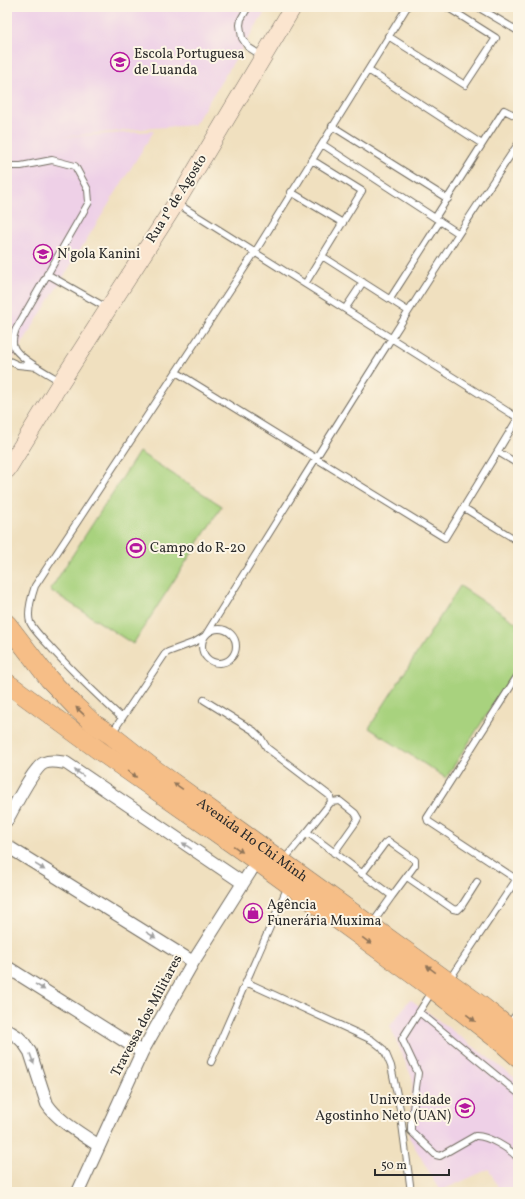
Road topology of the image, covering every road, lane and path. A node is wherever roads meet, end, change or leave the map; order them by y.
1 (248, 7) edge
2 (293, 7) edge
3 (407, 7) edge
4 (447, 7) edge
5 (482, 7) edge
6 (518, 31) edge
7 (388, 36) junction
8 (263, 57) junction
9 (368, 70) junction
10 (518, 117) edge
11 (332, 126) junction
12 (322, 144) junction
13 (482, 144) junction
14 (518, 144) edge
15 (312, 160) junction
16 (7, 166) edge
17 (291, 192) junction
18 (448, 199) junction
19 (176, 203) junction
20 (437, 220) junction
21 (343, 224) junction
22 (458, 233) junction
23 (255, 252) junction
24 (322, 256) junction
25 (48, 274) junction
26 (363, 282) junction
27 (305, 284) junction
28 (390, 299) junction
29 (108, 309) junction
30 (346, 309) junction
31 (408, 310) junction
32 (392, 338) junction
33 (7, 360) edge
34 (38, 367) junction
35 (176, 372) junction
36 (61, 382) junction
37 (518, 418) edge
38 (498, 452) junction
39 (316, 459) junction
40 (518, 464) edge
41 (7, 470) edge
42 (464, 508) junction
43 (518, 541) edge
44 (7, 624) edge
45 (205, 636) junction
46 (518, 675) edge
47 (7, 683) edge
48 (204, 700) dead end
49 (122, 718) junction
50 (111, 735) junction
51 (331, 802) junction
52 (7, 820) edge
53 (307, 832) junction
54 (7, 846) edge
55 (334, 853) junction
56 (257, 862) junction
57 (282, 862) junction
58 (362, 874) junction
59 (407, 877) junction
60 (517, 878) edge
61 (477, 882) dead end
62 (243, 883) junction
63 (288, 885) junction
64 (392, 896) junction
65 (372, 926) junction
66 (193, 962) junction
67 (7, 967) edge
68 (246, 982) junction
69 (441, 985) junction
70 (419, 1012) junction
71 (515, 1026) edge
72 (7, 1030) edge
73 (142, 1052) junction
74 (518, 1057) edge
75 (211, 1062) dead end
76 (518, 1093) edge
77 (98, 1146) junction
78 (517, 1155) edge
79 (78, 1192) edge
80 (411, 1192) edge

1 - 8 lane
2 - 8 main road, Rua 1º de Agosto
3 - 7 lane
4 - 7 lane
5 - 6 lane
7 - 9 lane
8 - 19 main road, Rua 1º de Agosto
9 - 11 lane
9 - 13 lane
10 - 13 lane
11 - 12 lane
11 - 18 lane
12 - 15 lane
12 - 20 lane
13 - 18 lane
14 - 22 lane
15 - 17 lane
15 - 21 lane
16 - 25 lane
17 - 21 lane
17 - 23 lane
18 - 20 lane
19 - 23 lane
19 - 29 main road, Rua 1º de Agosto
20 - 22 lane
20 - 28 lane
21 - 24 lane
22 - 31 lane
23 - 27 lane
23 - 35 lane
24 - 26 lane
24 - 27 lane
25 - 29 lane
25 - 34 lane
26 - 28 lane
26 - 30 lane
27 - 30 lane
28 - 31 lane
29 - 36 main road, Rua 1º de Agosto
30 - 32 lane
31 - 32 lane
32 - 37 lane
32 - 39 lane
33 - 34 lane
34 - 36 lane
35 - 39 lane
35 - 49 lane
36 - 41 main road, Rua 1º de Agosto
37 - 38 lane
38 - 40 lane
38 - 42 lane
39 - 42 lane
39 - 45 lane
42 - 43 lane
50 -> 44 main road, Avenida Ho Chi Minh
45 - 45 lane
45 - 49 lane
46 - 60 lane
47 -> 56 main road, Avenida Ho Chi Minh
48 - 51 lane
49 - 50 lane
57 -> 50 main road, Avenida Ho Chi Minh
51 - 53 lane
51 - 55 lane
62 -> 52 street
53 - 55 lane
53 - 57 lane
54 -> 66 street
55 - 58 lane
56 - 62 street, Travessa dos Militares
56 - 63 main road, Avenida Ho Chi Minh
57 - 65 main road, Avenida Ho Chi Minh
58 - 59 lane
58 - 64 lane
59 - 61 lane
59 - 64 lane
60 - 69 lane
62 - 66 street, Travessa dos Militares
63 - 68 lane
63 -> 69 main road, Avenida Ho Chi Minh
64 - 65 lane
69 -> 65 main road, Avenida Ho Chi Minh
66 - 73 street, Travessa dos Militares
67 -> 73 street
68 - 75 lane
68 - 80 lane
69 - 70 lane
69 - 71 main road, Avenida Ho Chi Minh
69 -> 74 main road, Avenida Ho Chi Minh
70 - 76 lane
70 - 78 lane
72 -> 77 street
73 - 77 street, Travessa dos Militares
77 - 79 street, Travessa dos Militares

